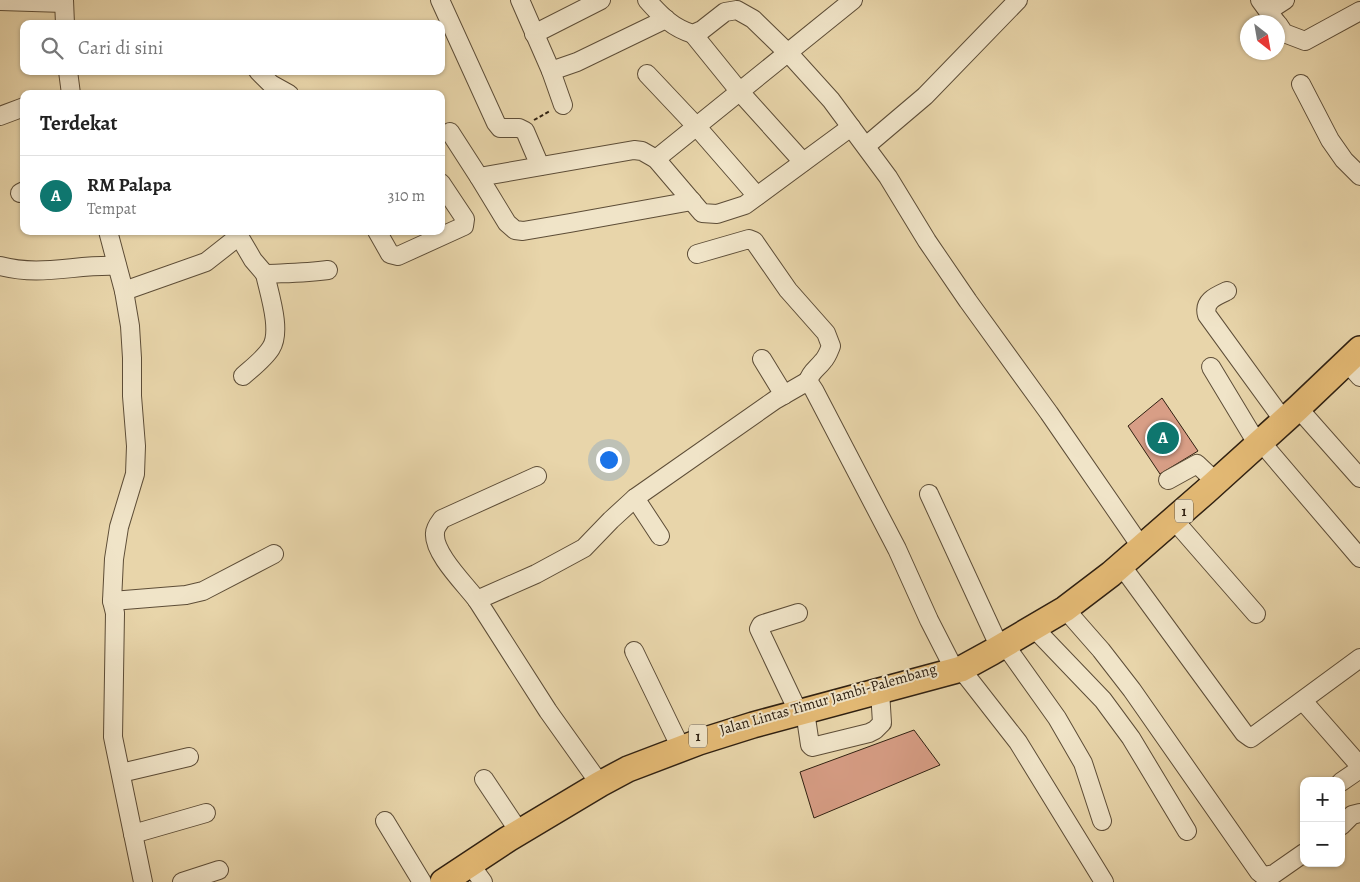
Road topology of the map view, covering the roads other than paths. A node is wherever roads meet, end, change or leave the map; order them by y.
1 (440, 0) edge
2 (520, 0) edge
3 (601, 0) edge
4 (647, 0) edge
5 (852, 0) edge
6 (1018, 0) edge
7 (1285, 0) edge
8 (0, 1) edge
9 (64, 2) edge
10 (1360, 11) edge
11 (1270, 15) edge
12 (666, 19) junction
13 (65, 20) edge
14 (1285, 33) edge
15 (534, 34) junction
16 (693, 34) junction
17 (788, 53) junction
18 (551, 71) junction
19 (647, 74) dead end
20 (68, 75) edge
21 (262, 75) edge
22 (1301, 84) dead end
23 (67, 90) edge
24 (282, 90) edge
25 (740, 92) junction
26 (563, 105) road end
27 (20, 108) edge
28 (0, 116) edge
29 (697, 126) junction
30 (851, 127) junction
31 (450, 132) dead end
32 (866, 146) junction
33 (656, 160) junction
34 (803, 162) junction
35 (540, 166) junction
36 (1360, 176) edge
37 (479, 177) junction
38 (445, 189) edge
39 (756, 196) junction
40 (692, 201) junction
41 (109, 235) edge
42 (241, 235) edge
43 (242, 235) edge
44 (379, 235) edge
45 (444, 235) edge
46 (445, 235) edge
47 (696, 254) dead end
48 (0, 266) edge
49 (117, 266) junction
50 (328, 270) dead end
51 (265, 274) junction
52 (124, 291) junction
53 (1227, 291) dead end
54 (762, 359) dead end
55 (1355, 362) edge
56 (1211, 367) dead end
57 (243, 376) dead end
58 (808, 381) junction
59 (784, 396) junction
60 (1291, 415) junction
61 (1260, 443) junction
62 (537, 476) dead end
63 (1360, 478) edge
64 (1168, 480) dead end
65 (1216, 482) junction
66 (929, 494) dead end
67 (635, 498) junction
68 (1174, 520) junction
69 (660, 536) dead end
70 (1142, 548) junction
71 (274, 554) dead end
72 (1360, 558) edge
73 (1121, 566) junction
74 (478, 600) junction
75 (112, 601) junction
76 (1065, 609) junction
77 (798, 613) dead end
78 (1256, 614) dead end
79 (1034, 628) junction
80 (999, 648) junction
81 (634, 651) dead end
82 (1360, 658) edge
83 (956, 666) junction
84 (880, 691) junction
85 (1303, 701) junction
86 (800, 709) junction
87 (678, 742) junction
88 (189, 757) dead end
89 (1360, 767) edge
90 (121, 773) junction
91 (596, 777) junction
92 (484, 779) dead end
93 (1345, 779) edge
94 (206, 813) dead end
95 (1360, 813) edge
96 (385, 821) dead end
97 (1102, 821) dead end
98 (1343, 822) edge
99 (516, 826) junction
100 (1187, 831) dead end
101 (133, 834) junction
102 (1300, 857) edge
103 (219, 870) dead end
104 (477, 873) edge
105 (1277, 878) edge
106 (142, 882) edge
107 (182, 882) edge
108 (422, 882) edge
109 (430, 882) edge
110 (443, 882) edge
111 (1104, 882) edge

1 - 35 street
2 - 15 street
3 - 15 street
4 - 12 street
5 - 17 street
6 - 32 street
7 - 11 street
8 - 9 street
9 - 13 street
10 - 14 street
12 - 16 street
12 - 18 street
15 - 18 street
16 - 17 street
16 - 25 street
17 - 25 street
17 - 30 street
18 - 26 street
19 - 29 street
20 - 23 street
21 - 24 street
22 - 36 street
25 - 29 street
25 - 34 street
27 - 28 street
29 - 33 street
29 - 39 street
30 - 32 street
30 - 34 street
31 - 37 street
32 - 70 street
33 - 35 street
33 - 40 street
34 - 39 street
35 - 37 street
37 - 40 street
38 - 46 street
39 - 40 street
41 - 49 street
42 - 52 street
43 - 51 street
44 - 45 street
47 - 58 street
48 - 49 street
49 - 52 street
50 - 51 street
51 - 57 street
52 - 75 street
53 - 60 street
54 - 59 street
55 - 60 highway, Jalan Lintas Timur Jambi-Palembang / 1
56 - 61 street
58 - 59 street
58 - 83 street
59 - 67 street
60 - 61 highway, Jalan Lintas Timur Jambi-Palembang / 1
60 - 63 street
61 - 65 highway, Jalan Lintas Timur Jambi-Palembang / 1
61 - 72 street
62 - 74 street
64 - 65 street
65 - 68 highway, Jalan Lintas Timur Jambi-Palembang / 1
66 - 80 street
67 - 69 street
67 - 74 street
68 - 70 highway, Jalan Lintas Timur Jambi-Palembang / 1
68 - 78 street
70 - 73 highway, Jalan Lintas Timur Jambi-Palembang / 1
71 - 75 street
73 - 76 highway, Jalan Lintas Timur Jambi-Palembang / 1
73 - 85 street
74 - 91 street
75 - 90 street
76 - 79 highway, Jalan Lintas Timur Jambi-Palembang / 1
76 - 105 street
77 - 86 street
79 - 80 highway, Jalan Lintas Timur Jambi-Palembang / 1
79 - 100 street
80 - 83 highway, Jalan Lintas Timur Jambi-Palembang / 1
80 - 97 street
81 - 87 street
82 - 85 street
83 - 84 highway, Jalan Lintas Timur Jambi-Palembang / 1
83 - 86 highway, Jalan Lintas Timur Jambi-Palembang / 1
83 - 111 street
84 - 86 highway, Jalan Lintas Timur Jambi-Palembang / 1
84 - 86 street
85 - 89 street
86 - 87 highway, Jalan Lintas Timur Jambi-Palembang / 1
86 - 104 highway, Jalan Lintas Timur Jambi-Palembang / 1
87 - 91 highway, Jalan Lintas Timur Jambi-Palembang / 1
88 - 90 street
89 - 93 street
90 - 101 street
91 - 99 highway, Jalan Lintas Timur Jambi-Palembang / 1
92 - 99 street
94 - 101 street
95 - 98 street
96 - 108 street
99 - 109 highway, Jalan Lintas Timur Jambi-Palembang / 1
101 - 106 street
102 - 105 street
103 - 107 street
104 - 110 highway, Jalan Lintas Timur Jambi-Palembang / 1

